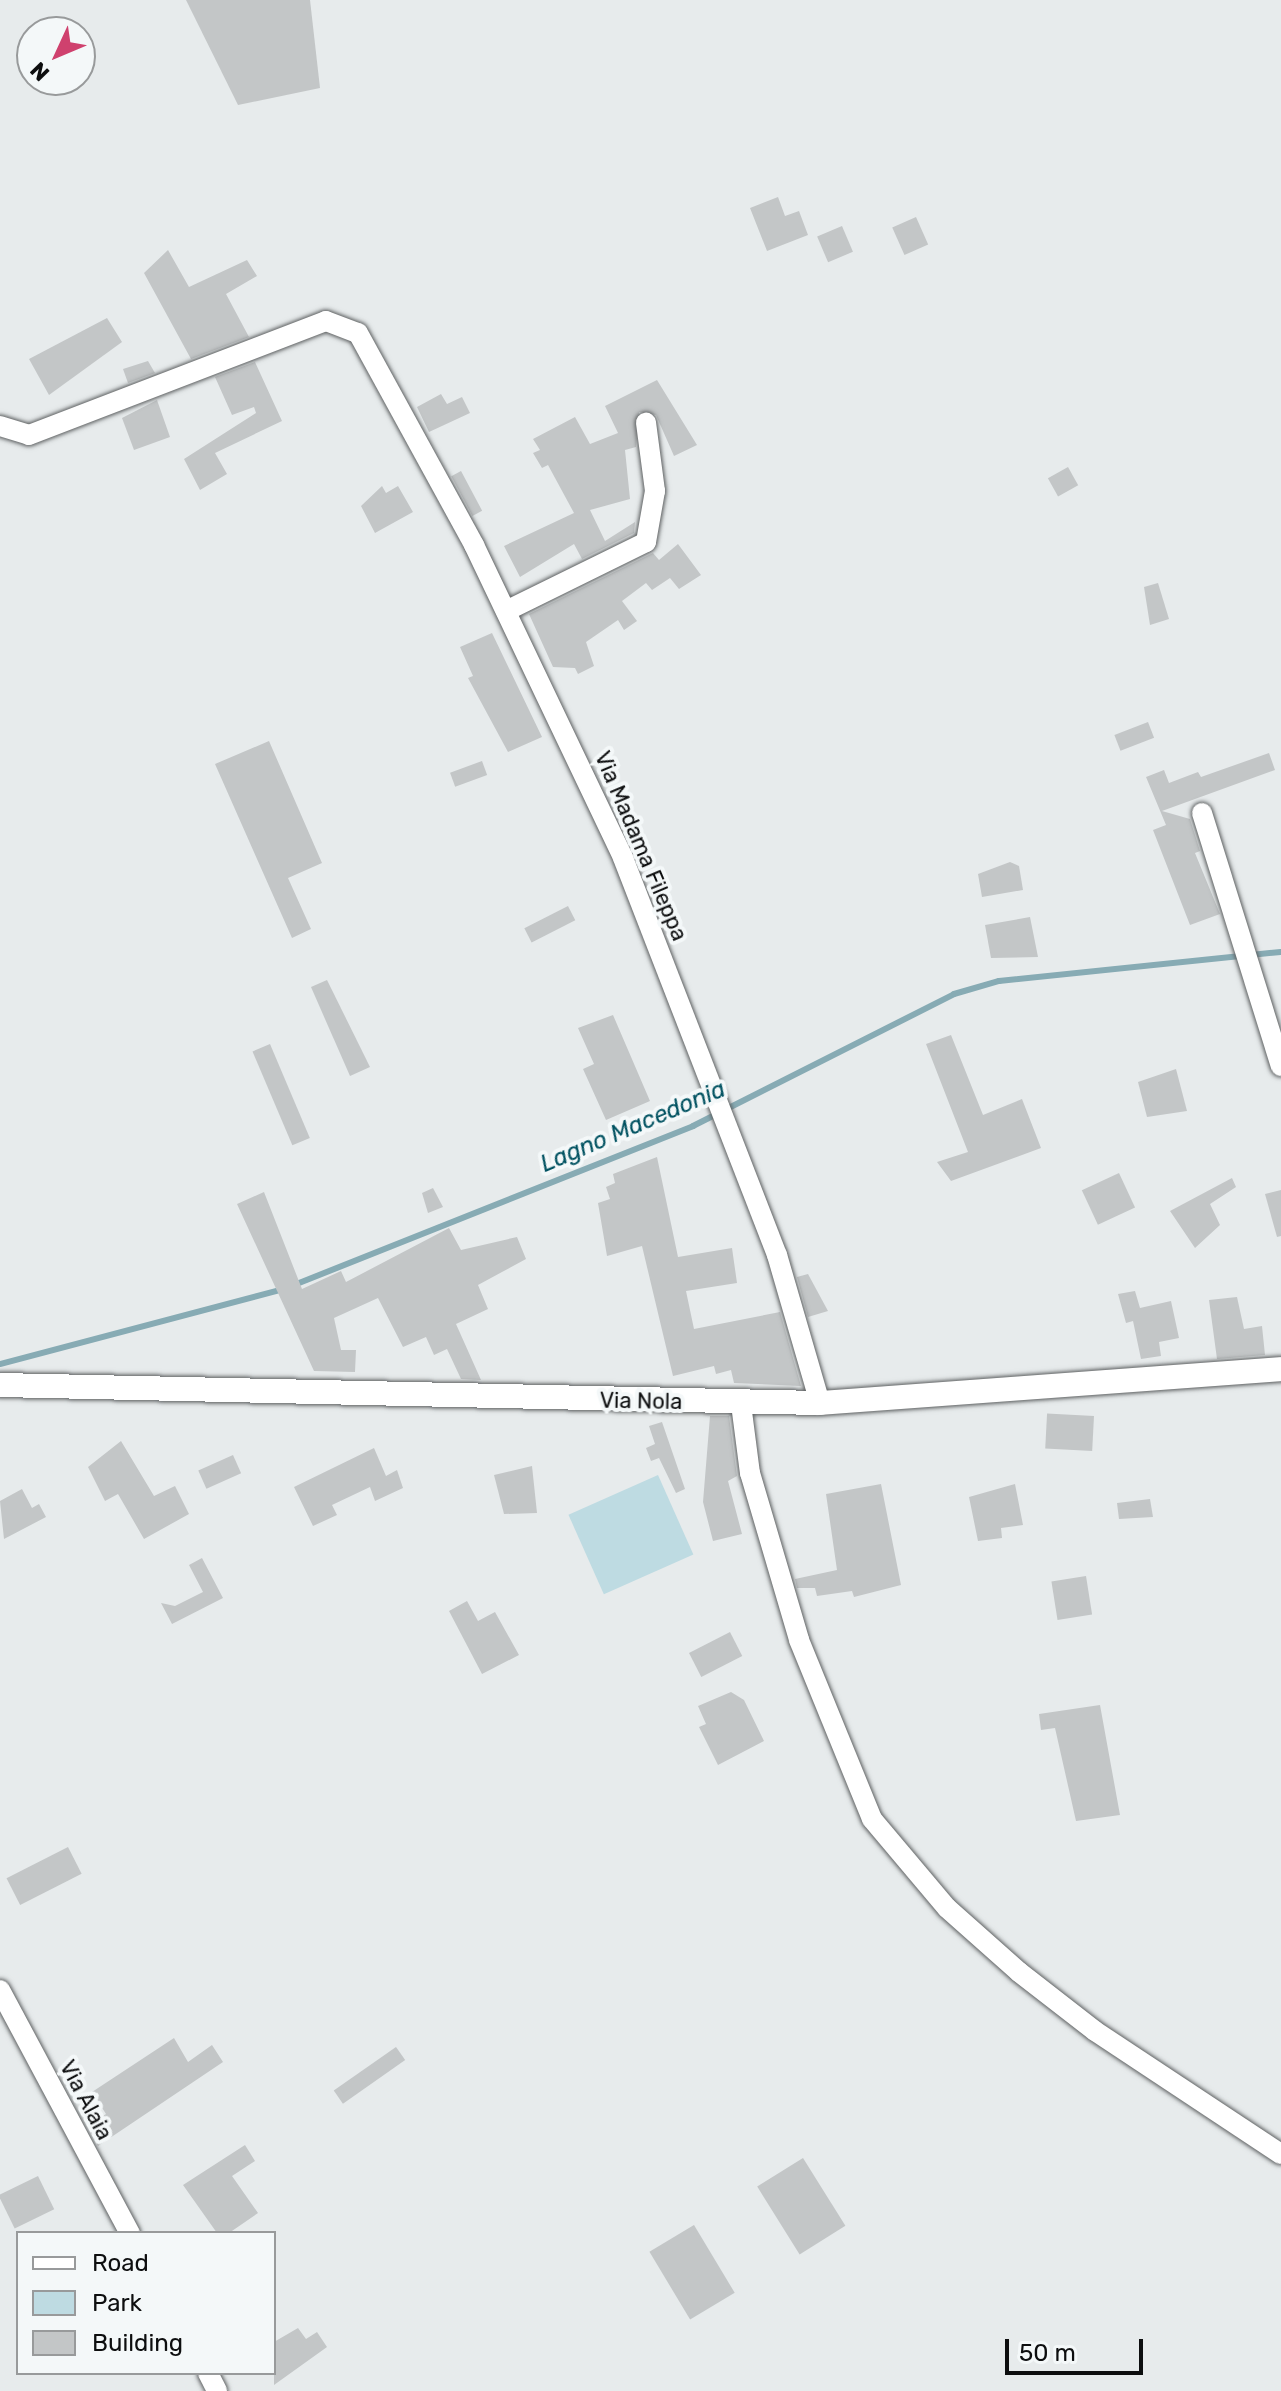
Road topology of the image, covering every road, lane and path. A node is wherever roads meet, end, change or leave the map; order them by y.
1 (646, 423) dead end
2 (0, 426) edge
3 (506, 611) junction
4 (1202, 813) dead end
5 (1281, 1066) edge
6 (1281, 1369) edge
7 (0, 1385) edge
8 (820, 1403) junction
9 (741, 1404) junction
10 (0, 1990) edge
11 (1281, 2154) edge
12 (129, 2231) edge

1 - 3 street
2 - 3 street, Via Madama Fileppa
3 - 8 street, Via Madama Fileppa
4 - 5 street
6 - 8 street, Via Nola
7 - 9 street, Via Nola
8 - 9 street, Via Nola
9 - 11 street
10 - 12 street, Via Alaia

